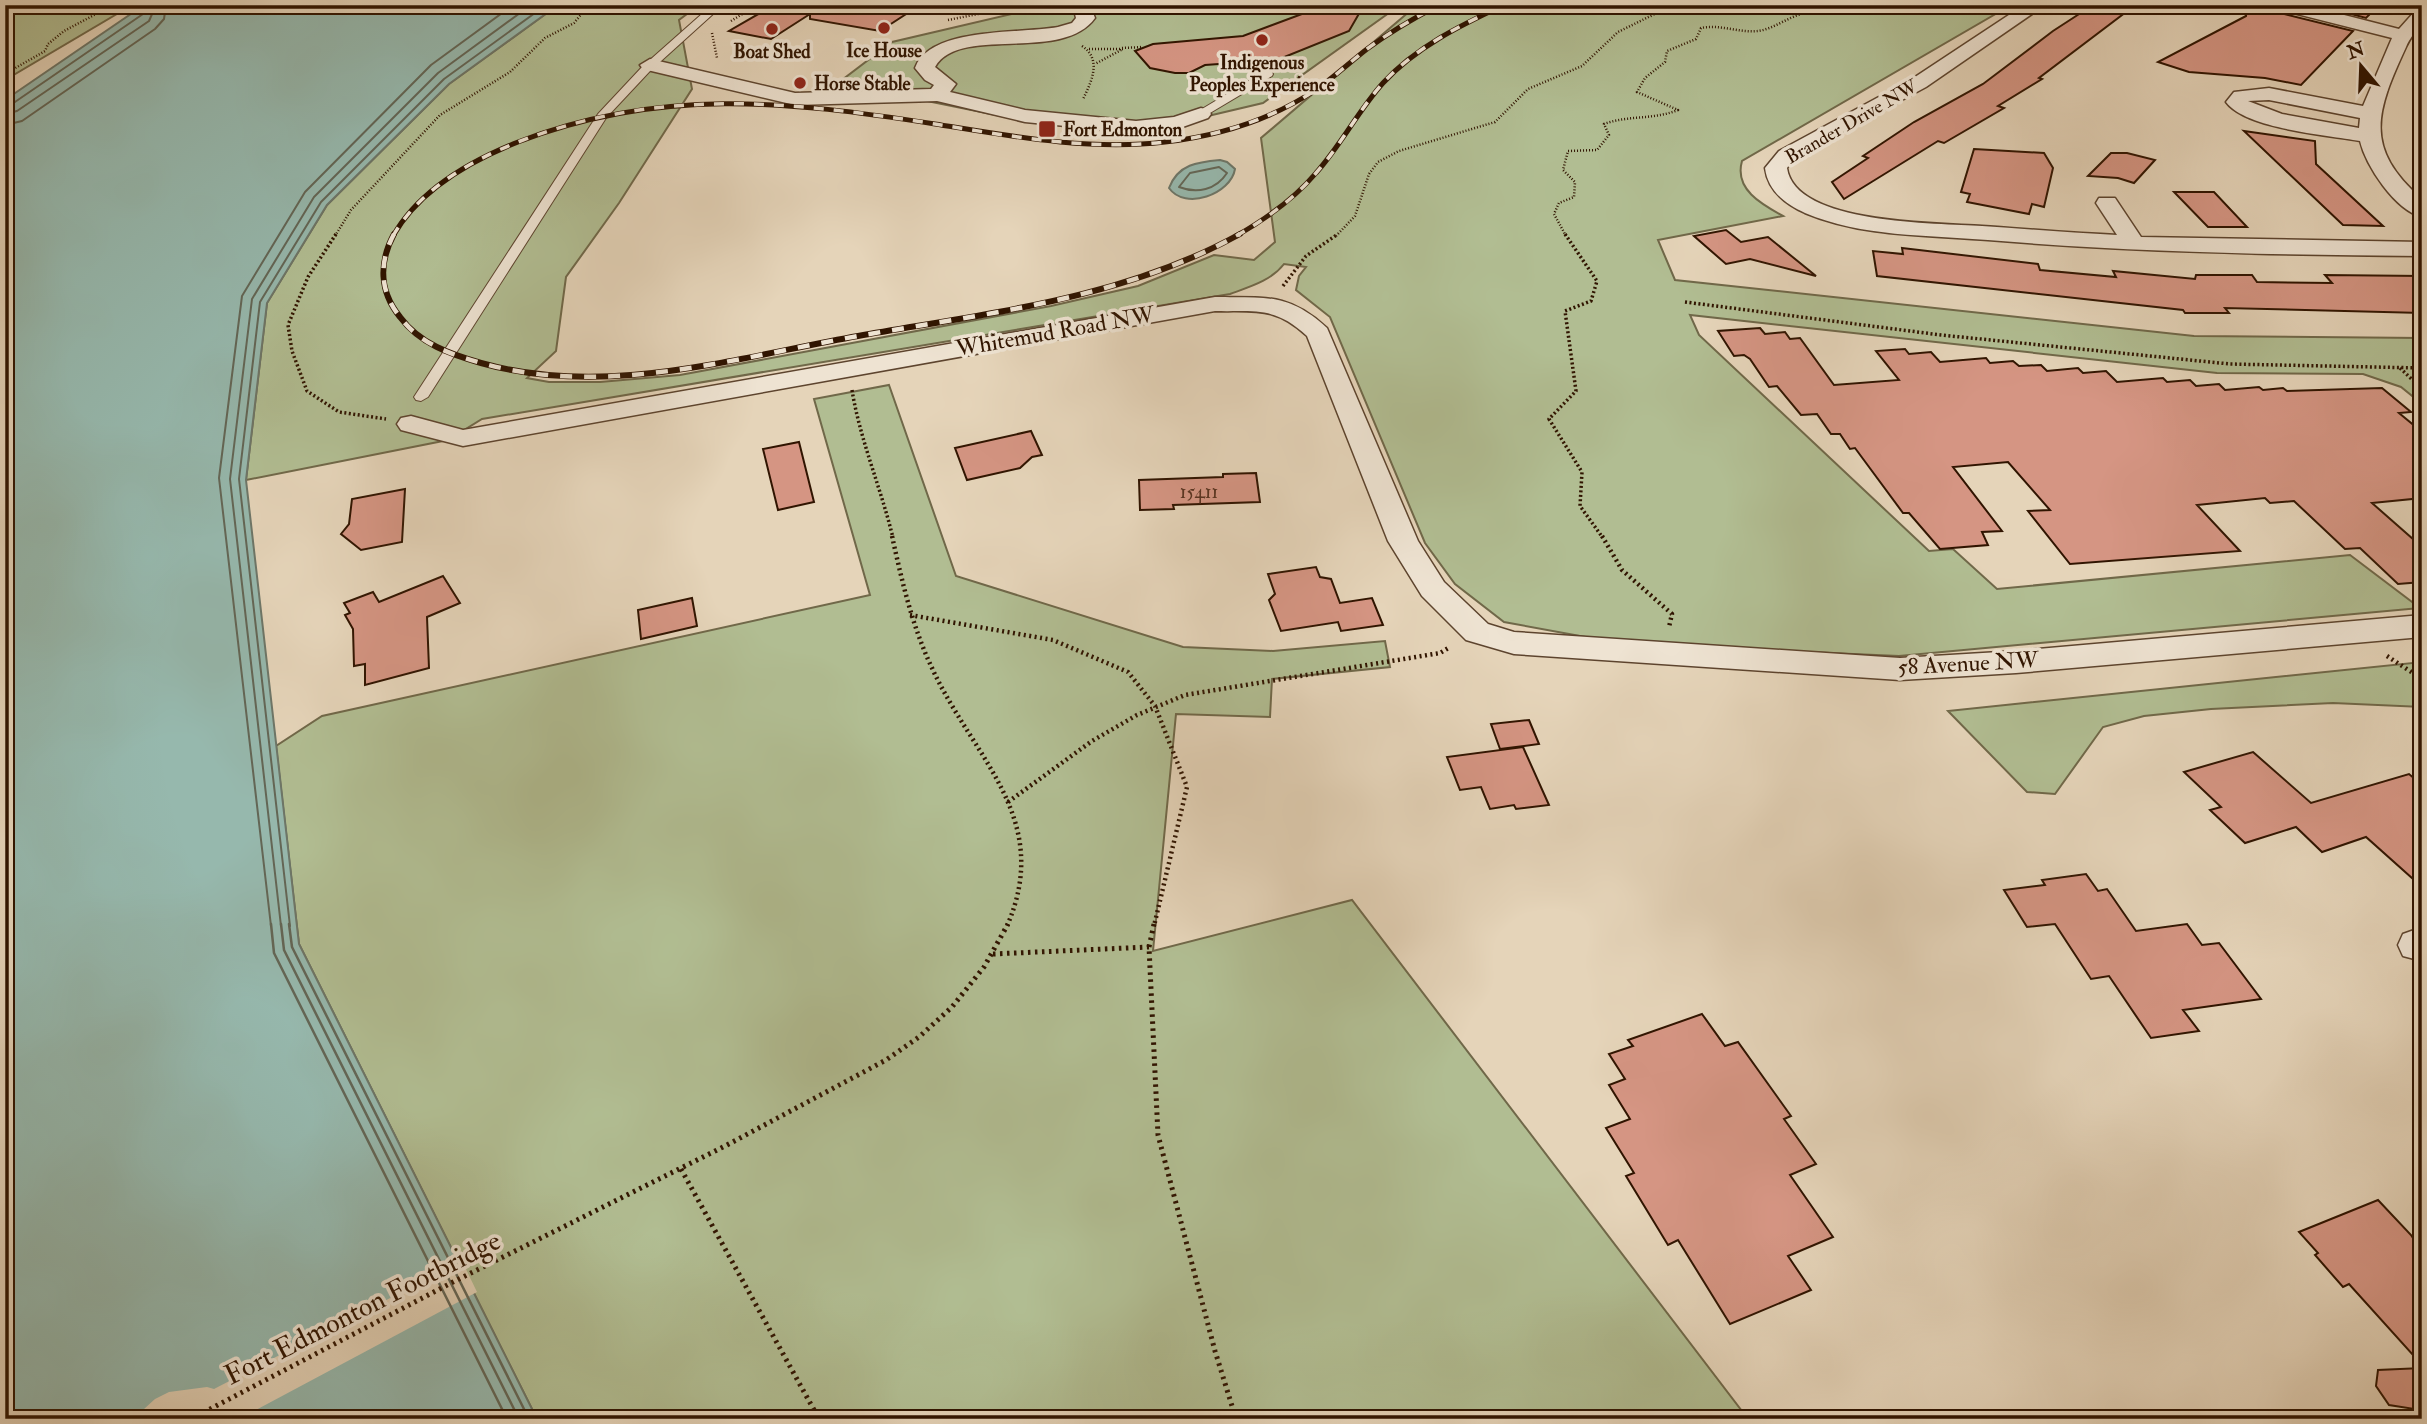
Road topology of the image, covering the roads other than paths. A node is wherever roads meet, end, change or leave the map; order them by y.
1 (718, 5) edge
2 (1075, 5) edge
3 (2036, 5) edge
4 (2283, 5) edge
5 (2422, 14) edge
6 (2400, 35) junction
7 (650, 65) junction
8 (1263, 67) dead end
9 (937, 94) junction
10 (1201, 114) joint
11 (2371, 114) junction
12 (2370, 136) junction
13 (2107, 203) dead end
14 (2422, 210) edge
15 (2134, 244) junction
16 (2422, 249) edge
17 (421, 397) dead end
18 (411, 424) road end
19 (2422, 626) edge
20 (1514, 643) joint

1 - 7 lane
2 - 9 street
3 - 15 street, Brander Drive NW
4 - 6 street
5 - 6 street
6 - 11 street
7 - 9 street
7 - 17 lane
8 - 10 lane
9 - 10 street
11 - 12 street
11 - 12 street
12 - 14 street
13 - 15 street
15 - 16 street, Brander Drive NW
18 - 20 street, Whitemud Road NW
19 - 20 street, 58 Avenue NW

